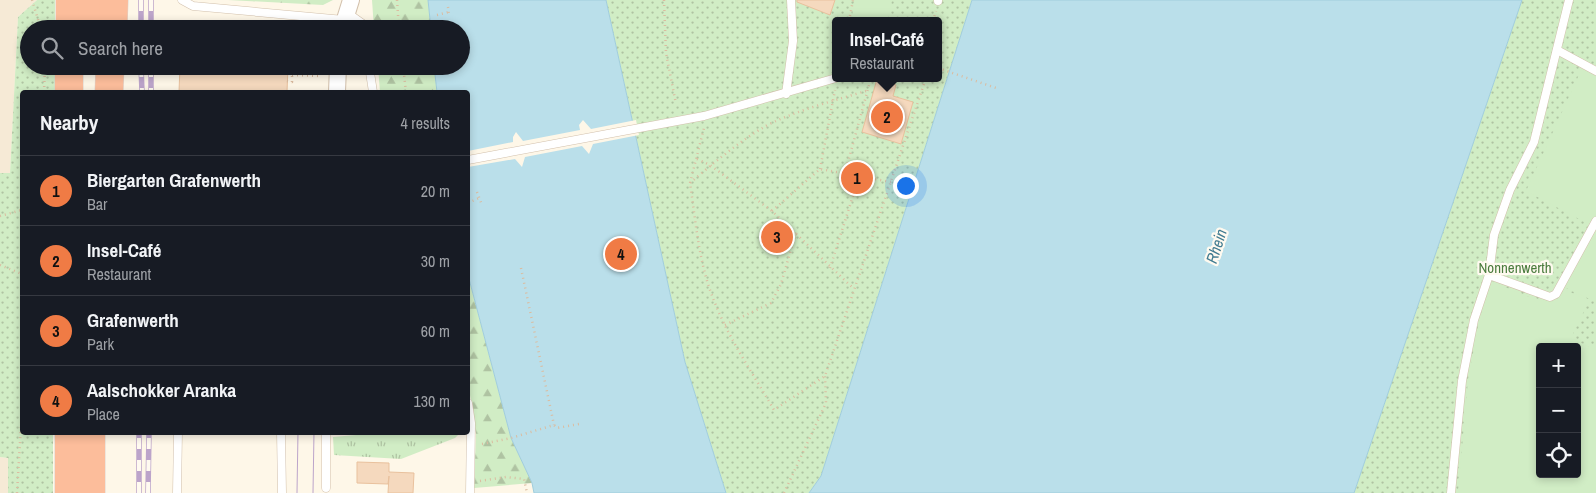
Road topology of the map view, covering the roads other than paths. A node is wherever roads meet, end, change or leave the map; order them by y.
1 (70, 0) edge
2 (93, 0) edge
3 (114, 0) edge
4 (182, 0) edge
5 (791, 0) edge
6 (1567, 0) edge
7 (346, 15) edge
8 (70, 20) edge
9 (92, 20) edge
10 (113, 20) edge
11 (1557, 50) junction
12 (1596, 70) edge
13 (70, 75) edge
14 (92, 75) edge
15 (110, 75) edge
16 (338, 75) edge
17 (370, 75) edge
18 (832, 79) edge
19 (70, 90) edge
20 (92, 90) edge
21 (109, 90) edge
22 (337, 90) edge
23 (373, 90) edge
24 (786, 94) junction
25 (470, 160) edge
26 (1596, 221) edge
27 (1489, 275) junction
28 (470, 413) edge
29 (69, 435) edge
30 (91, 435) edge
31 (178, 435) edge
32 (281, 435) edge
33 (326, 435) edge
34 (326, 488) dead end
35 (69, 493) edge
36 (91, 493) edge
37 (177, 493) edge
38 (282, 493) edge
39 (470, 493) edge
40 (1451, 493) edge

1 - 8 highway
2 - 9 highway
3 - 10 highway
4 - 7 lane
5 - 24 lane
6 - 11 lane
11 - 12 lane
11 - 27 lane
13 - 19 highway
14 - 20 highway
15 - 21 highway
16 - 22 street
17 - 23 lane
18 - 24 lane
24 - 25 lane
26 - 27 lane
27 - 40 lane
28 - 39 lane
29 - 35 highway
30 - 36 highway
31 - 37 lane
32 - 38 lane
33 - 34 lane

